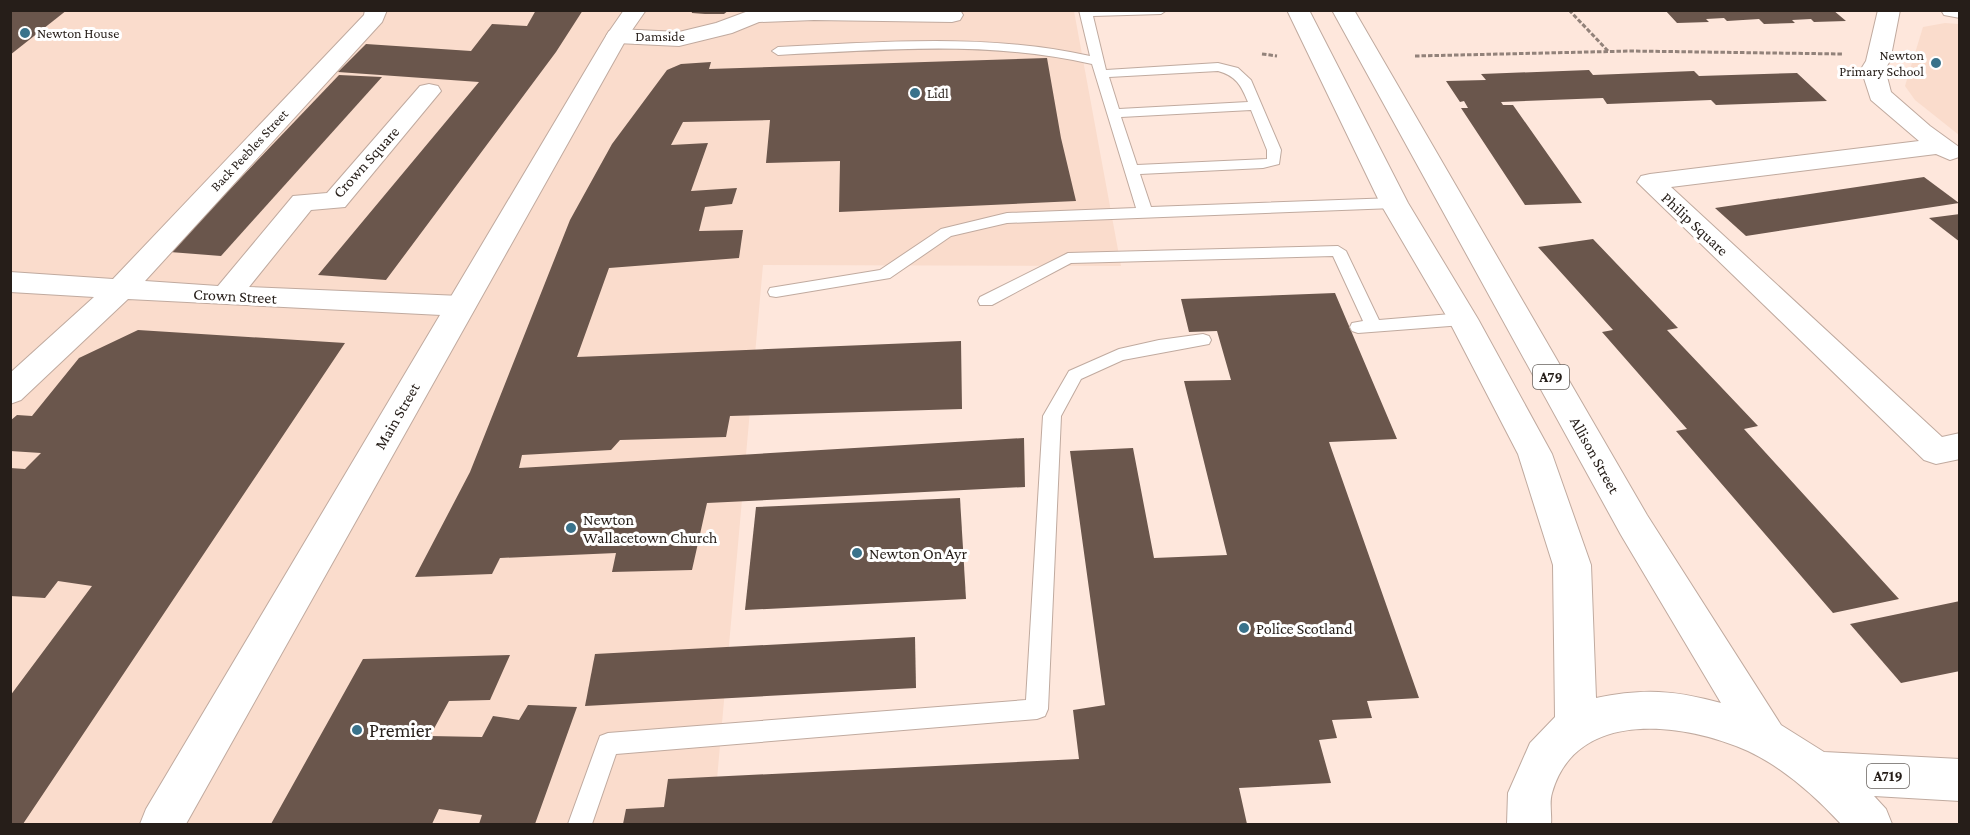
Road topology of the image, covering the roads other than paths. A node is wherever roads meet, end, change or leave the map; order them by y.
1 (376, 10) edge
2 (1161, 10) edge
3 (1298, 10) edge
4 (1343, 10) edge
5 (1890, 10) edge
6 (1952, 10) edge
7 (1086, 12) edge
8 (1959, 12) edge
9 (758, 13) edge
10 (952, 15) dead end
11 (626, 23) edge
12 (778, 51) dead end
13 (1100, 68) junction
14 (429, 91) dead end
15 (1255, 106) junction
16 (1114, 113) junction
17 (1950, 152) edge
18 (1132, 170) junction
19 (1394, 203) junction
20 (1145, 212) junction
21 (10, 282) edge
22 (120, 290) junction
23 (776, 292) dead end
24 (225, 296) junction
25 (986, 302) dead end
26 (461, 306) junction
27 (1463, 319) junction
28 (1203, 340) dead end
29 (10, 393) edge
30 (1959, 446) edge
31 (1576, 726) junction
32 (1766, 739) junction
33 (1817, 772) junction
34 (1959, 780) edge
35 (162, 825) edge
36 (580, 825) edge
37 (1529, 825) edge
38 (1870, 825) edge

1 - 22 street, Back Peebles Street
2 - 7 lane
3 - 19 street
4 - 32 street, Allison Street / A79
5 - 17 street
6 - 8 street
7 - 13 lane
9 - 10 street, Damside
9 - 11 street, Damside
11 - 26 street, Main Street
12 - 13 lane
13 - 15 lane
13 - 16 lane
14 - 24 street, Crown Square
15 - 16 lane
15 - 18 lane
16 - 18 lane
17 - 30 street, Philip Square
18 - 20 lane
19 - 20 lane
19 - 27 street
20 - 23 lane
21 - 22 street, Crown Street
22 - 24 street, Crown Street
22 - 29 street, Back Peebles Street
24 - 26 street, Crown Street
25 - 27 lane
26 - 35 street, Main Street
27 - 31 street
28 - 36 lane
31 - 32 street, A79
31 - 37 street, A79
32 - 33 street, A79
33 - 34 street, A719
33 - 38 street, A79

